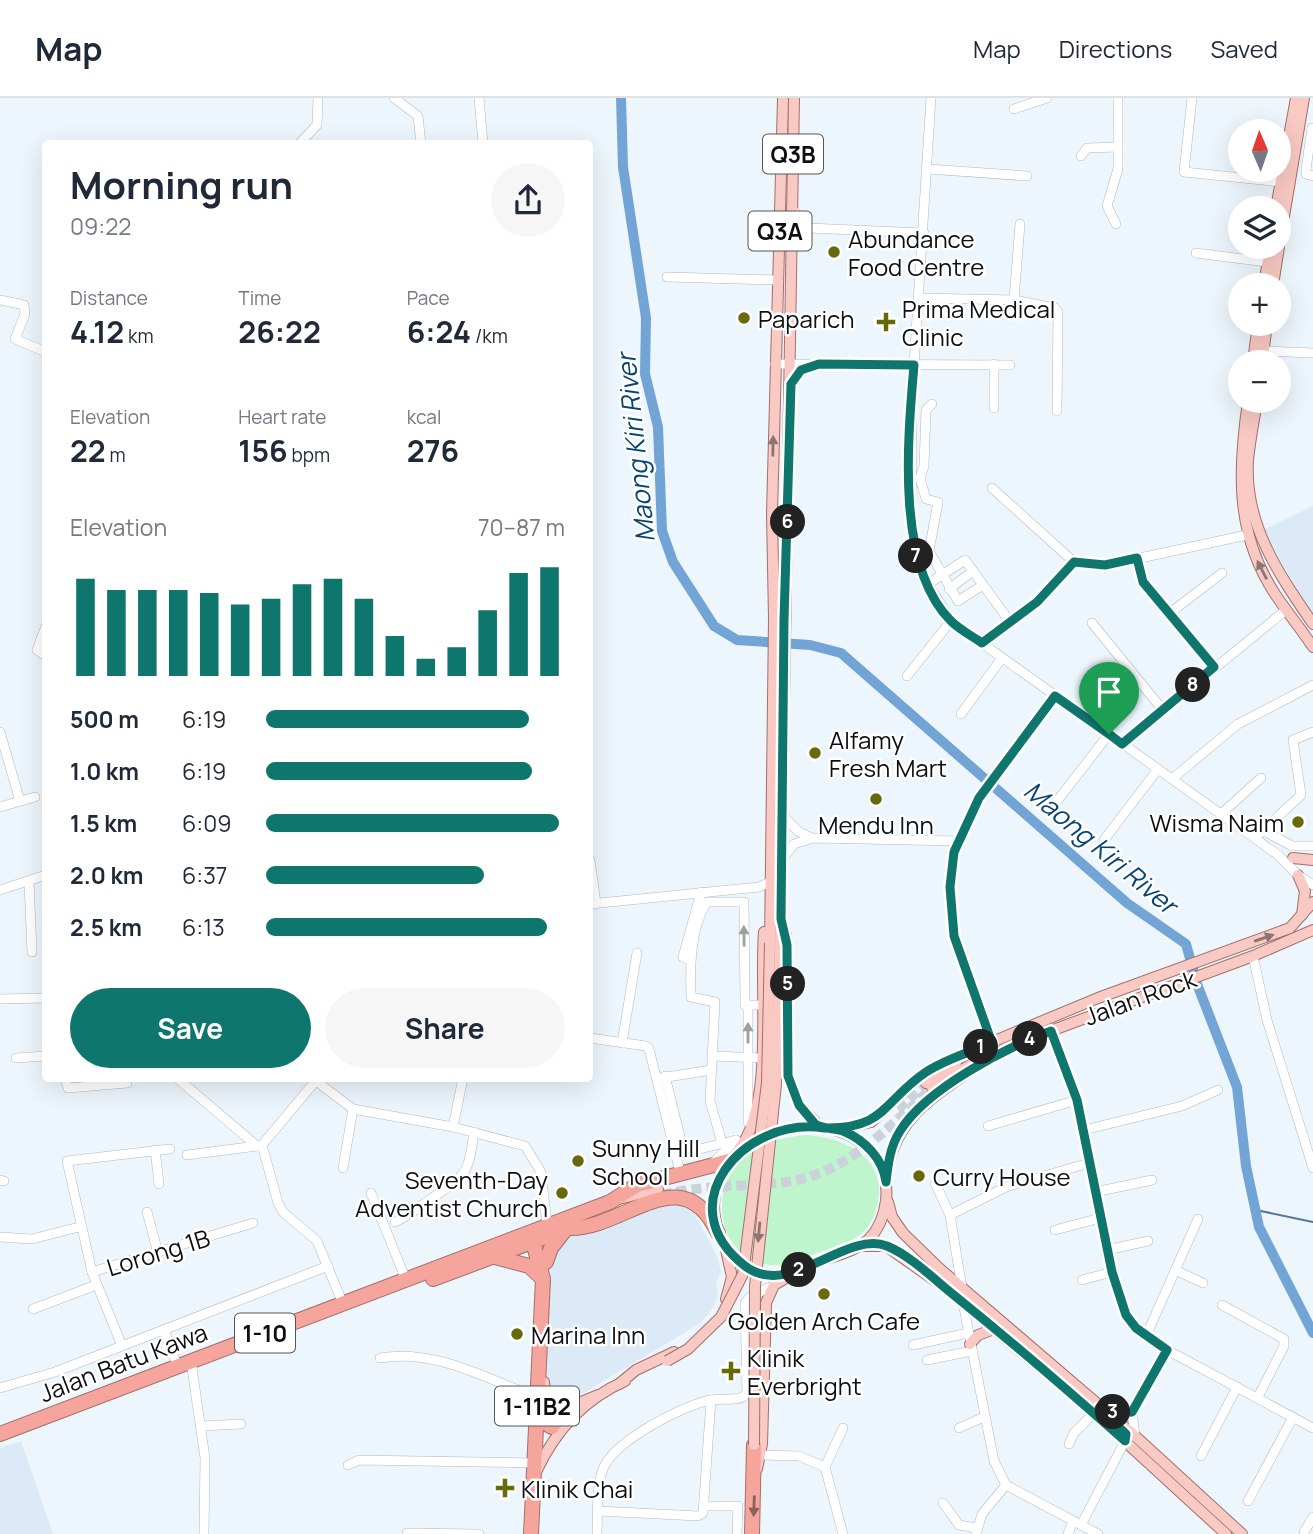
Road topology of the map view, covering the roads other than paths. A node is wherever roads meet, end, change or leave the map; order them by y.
1 (318, 98) edge
2 (394, 98) edge
3 (480, 98) edge
4 (783, 98) edge
5 (794, 98) edge
6 (931, 98) edge
7 (1047, 98) edge
8 (1118, 98) edge
9 (1192, 98) edge
10 (1296, 98) edge
11 (1304, 98) edge
12 (1014, 109) dead end
13 (1292, 120) edge
14 (1299, 126) junction
15 (1313, 128) edge
16 (303, 140) edge
17 (421, 140) edge
18 (483, 140) edge
19 (1118, 147) junction
20 (1080, 156) dead end
21 (929, 169) junction
22 (1027, 176) dead end
23 (1313, 176) edge
24 (1228, 177) edge
25 (1281, 182) edge
26 (1278, 196) edge
27 (1287, 196) edge
28 (792, 209) junction
29 (1020, 224) dead end
30 (1116, 224) dead end
31 (808, 228) junction
32 (924, 233) junction
33 (792, 243) junction
34 (1196, 253) dead end
35 (1268, 259) edge
36 (1267, 262) junction
37 (1266, 273) edge
38 (667, 276) dead end
39 (776, 280) junction
40 (920, 298) junction
41 (0, 300) edge
42 (1014, 300) junction
43 (791, 348) junction
44 (42, 351) edge
45 (1313, 353) edge
46 (1291, 355) edge
47 (775, 364) junction
48 (791, 364) junction
49 (814, 364) junction
50 (994, 364) junction
51 (914, 365) junction
52 (1010, 365) dead end
53 (791, 384) junction
54 (932, 404) dead end
55 (994, 408) dead end
56 (1057, 411) dead end
57 (1247, 413) edge
58 (1254, 413) edge
59 (910, 465) junction
60 (924, 466) junction
61 (992, 488) dead end
62 (1247, 535) junction
63 (1137, 558) junction
64 (1074, 562) junction
65 (973, 571) junction
66 (1222, 573) dead end
67 (941, 575) junction
68 (928, 584) junction
69 (983, 584) junction
70 (949, 589) junction
71 (1286, 610) junction
72 (1170, 613) junction
73 (1005, 615) dead end
74 (779, 619) junction
75 (951, 621) junction
76 (1092, 623) dead end
77 (1313, 624) edge
78 (42, 637) edge
79 (982, 643) junction
80 (1313, 647) edge
81 (42, 653) edge
82 (1002, 658) junction
83 (1214, 667) junction
84 (778, 668) junction
85 (907, 676) dead end
86 (1313, 685) edge
87 (1055, 696) junction
88 (1162, 709) junction
89 (961, 714) dead end
90 (0, 732) edge
91 (1313, 732) edge
92 (1109, 734) junction
93 (1122, 744) junction
94 (1157, 769) junction
95 (1261, 778) dead end
96 (1172, 779) junction
97 (34, 797) dead end
98 (20, 801) junction
99 (1057, 801) dead end
100 (0, 807) edge
101 (1221, 814) junction
102 (783, 816) junction
103 (1262, 830) junction
104 (814, 838) junction
105 (1255, 838) junction
106 (1104, 840) dead end
107 (957, 841) junction
108 (1313, 846) edge
109 (1278, 855) junction
110 (1293, 858) junction
111 (782, 860) junction
112 (1313, 860) edge
113 (1313, 866) edge
114 (1297, 875) junction
115 (42, 876) edge
116 (29, 881) junction
117 (771, 882) junction
118 (1313, 885) edge
119 (0, 890) edge
120 (701, 892) junction
121 (1313, 902) edge
122 (593, 903) edge
123 (698, 914) junction
124 (1301, 917) junction
125 (776, 920) junction
126 (1311, 932) edge
127 (775, 944) junction
128 (32, 952) dead end
129 (637, 953) dead end
130 (1253, 956) junction
131 (42, 998) edge
132 (0, 999) edge
133 (747, 1005) junction
134 (763, 1005) junction
135 (1051, 1031) junction
136 (593, 1038) edge
137 (622, 1042) junction
138 (992, 1043) junction
139 (42, 1056) edge
140 (712, 1056) junction
141 (16, 1058) dead end
142 (748, 1058) junction
143 (762, 1058) junction
144 (986, 1058) junction
145 (711, 1070) junction
146 (660, 1078) junction
147 (182, 1082) edge
148 (314, 1082) edge
149 (321, 1082) edge
150 (462, 1082) edge
151 (65, 1083) edge
152 (127, 1083) dead end
153 (1218, 1090) dead end
154 (758, 1097) junction
155 (1077, 1100) junction
156 (353, 1109) junction
157 (748, 1122) junction
158 (988, 1126) dead end
159 (453, 1127) junction
160 (823, 1127) junction
161 (1084, 1130) junction
162 (474, 1132) junction
163 (736, 1140) junction
164 (722, 1143) junction
165 (260, 1146) junction
166 (170, 1149) dead end
167 (155, 1150) junction
168 (187, 1155) dead end
169 (731, 1159) junction
170 (1089, 1163) junction
171 (710, 1166) junction
172 (343, 1168) dead end
173 (1313, 1168) edge
174 (680, 1172) junction
175 (1152, 1180) dead end
176 (886, 1182) junction
177 (935, 1183) dead end
178 (159, 1184) dead end
179 (1095, 1192) junction
180 (371, 1193) dead end
181 (886, 1196) junction
182 (610, 1202) junction
183 (147, 1212) dead end
184 (950, 1214) junction
185 (1100, 1218) junction
186 (1198, 1219) dead end
187 (395, 1222) dead end
188 (253, 1223) dead end
189 (79, 1227) junction
190 (569, 1228) junction
191 (1055, 1230) dead end
192 (537, 1233) junction
193 (0, 1237) edge
194 (721, 1239) junction
195 (1148, 1241) dead end
196 (857, 1247) junction
197 (1107, 1250) junction
198 (158, 1252) junction
199 (493, 1257) junction
200 (546, 1262) junction
201 (328, 1266) junction
202 (960, 1267) junction
203 (939, 1268) junction
204 (800, 1269) junction
205 (1175, 1270) junction
206 (92, 1272) junction
207 (1112, 1272) junction
208 (543, 1279) junction
209 (406, 1280) junction
210 (1082, 1280) dead end
211 (1203, 1283) dead end
212 (96, 1285) junction
213 (774, 1285) junction
214 (963, 1290) junction
215 (963, 1303) junction
216 (343, 1304) junction
217 (1222, 1305) dead end
218 (33, 1309) dead end
219 (994, 1329) junction
220 (164, 1331) junction
221 (1146, 1336) junction
222 (970, 1343) junction
223 (913, 1345) dead end
224 (122, 1346) junction
225 (1167, 1350) junction
226 (380, 1358) dead end
227 (926, 1360) dead end
228 (185, 1367) junction
229 (619, 1384) junction
230 (1237, 1387) junction
231 (0, 1388) edge
232 (537, 1394) junction
233 (598, 1395) junction
234 (1258, 1397) junction
235 (710, 1400) junction
236 (544, 1407) junction
237 (1096, 1410) junction
238 (1132, 1412) junction
239 (984, 1417) junction
240 (1293, 1417) junction
241 (241, 1424) dead end
242 (202, 1426) junction
243 (844, 1428) dead end
244 (959, 1428) dead end
245 (1313, 1428) edge
246 (0, 1434) edge
247 (1130, 1439) junction
248 (0, 1442) edge
249 (1069, 1444) dead end
250 (758, 1450) junction
251 (1200, 1456) dead end
252 (535, 1463) junction
253 (348, 1465) dead end
254 (825, 1467) junction
255 (534, 1478) junction
256 (1006, 1486) junction
257 (1248, 1501) dead end
258 (943, 1503) dead end
259 (706, 1506) junction
260 (598, 1511) junction
261 (1313, 1517) edge
262 (1077, 1523) junction
263 (976, 1531) edge
264 (1304, 1532) edge
265 (407, 1533) edge
266 (204, 1534) edge
267 (479, 1534) edge
268 (531, 1534) edge
269 (597, 1534) edge
270 (737, 1534) edge
271 (752, 1534) edge
272 (843, 1534) edge
273 (1068, 1534) edge
274 (1098, 1534) edge
275 (1226, 1534) edge
276 (1242, 1534) edge

1 - 16 street
2 - 17 street
3 - 18 street
4 - 39 main road, Q3A
5 - 28 main road, Q3B
6 - 21 street
7 - 12 street
8 - 19 street
9 - 24 street
10 - 13 main road
11 - 14 main road
14 - 15 street
14 - 27 main road
15 - 23 street
19 - 20 street
19 - 30 street
21 - 22 street
21 - 32 street
25 - 26 main road
28 - 31 street
28 - 33 main road, Q3B
29 - 42 street
31 - 32 street
31 - 33 street
32 - 40 street
33 - 43 main road, Q3B
34 - 36 street
35 - 36 main road
36 - 37 main road
38 - 39 street
39 - 47 main road, Q3A
40 - 42 street
40 - 51 street
41 - 44 street
42 - 56 street
43 - 48 main road, Q3B
43 - 49 main road
45 - 46 street
47 - 48 street
74 -> 47 main road, Q3A
48 - 49 street
48 - 53 main road, Q3B
49 - 51 street
49 - 53 main road
50 - 51 street
50 - 52 street
50 - 55 street
51 - 59 street
53 - 74 main road, Q3B
54 - 60 street
57 - 62 main road
58 - 77 main road
59 - 60 street
59 - 68 street
60 - 67 street
61 - 64 street
62 - 63 street
71 -> 62 main road
63 - 64 street
63 - 72 street
64 - 79 street
65 - 67 street
65 - 69 street
65 - 70 street
66 - 72 street
67 - 68 street
67 - 70 street
68 - 75 street
69 - 70 street
69 - 73 street
71 - 80 main road
71 - 83 street
72 - 83 street
74 - 84 main road, Q3A
75 - 79 street
75 - 85 street
76 - 88 street
78 - 81 street
79 - 82 street
82 - 87 street
82 - 89 street
83 - 88 street
84 - 102 main road
84 - 117 main road, Q3A
86 - 96 street
87 - 92 street
87 - 107 street
88 - 93 street
90 - 98 street
91 - 103 street
92 - 93 street
92 - 99 street
93 - 94 street
94 - 96 street
94 - 106 street
95 - 101 street
96 - 101 street
97 - 98 street
98 - 100 street
101 - 105 street
102 - 104 street
102 - 111 main road
103 - 105 street
103 - 108 street
104 - 107 street
104 - 111 street
105 - 109 street
107 - 138 street
109 - 110 street
109 - 114 street
110 - 112 main road
110 - 113 street
111 - 125 main road
114 - 118 street
114 - 124 main road
115 - 116 street
116 - 119 street
116 - 128 street
117 - 120 street
117 - 125 main road, Q3A
120 - 122 street
120 - 123 street
121 - 124 main road, Jalan Rock
133 -> 123 street
123 - 140 street
138 -> 124 main road, Jalan Rock
125 - 127 main road, Q3A
125 - 134 main road
125 - 160 main road
126 - 130 main road, Jalan Rock
127 - 229 main road, bridge
127 -> 250 main road, bridge
129 - 137 street
130 - 135 main road, Jalan Rock
130 - 173 street
131 - 132 street
133 - 134 street
142 -> 133 street
134 - 143 main road
135 - 144 main road, Jalan Rock
135 - 155 street
136 - 137 street
137 - 146 street
138 - 144 main road, Jalan Rock
138 - 160 main road, Jalan Rock
139 - 141 street
140 - 142 street
140 - 145 street
142 - 143 street
142 - 157 street
143 - 154 main road
144 - 176 main road
145 - 146 street
145 - 164 street
146 - 164 street
146 - 174 street
147 - 165 street
148 - 165 street
149 - 156 street
150 - 159 street
151 - 152 street
153 - 161 street
154 - 157 street
154 - 169 main road
155 - 158 street
155 - 161 street
156 - 159 street
156 - 172 street
157 - 163 street
159 - 162 street
160 - 169 main road
160 - 176 main road
161 - 170 street
162 - 187 street
162 - 192 street
163 - 164 street
163 - 171 street
165 - 168 street
165 - 201 street
166 - 167 street
167 - 178 street
167 - 189 street, Lorong 1B
169 - 171 highway
169 - 194 main road
170 - 179 street
170 - 184 street
171 - 174 highway
174 - 182 highway
175 - 179 street
176 - 181 main road
177 - 184 street
179 - 185 street
180 - 209 street
181 - 196 main road
181 - 203 main road
182 - 190 main road, Jalan Batu Kawa / 1-10
182 - 192 highway, Jalan Batu Kawa / 1-10
183 - 198 street
184 - 202 street
185 - 191 street
185 - 197 street
186 - 205 street
188 - 198 street, Lorong 1B
189 - 193 street
189 - 206 street, Lorong 1B
190 - 192 highway, Jalan Batu Kawa / 1-10
190 - 194 highway
190 - 200 highway
192 - 199 highway, Jalan Batu Kawa / 1-10
192 - 200 main road
192 - 208 highway, 1-11B2
192 - 209 highway, Jalan Batu Kawa / 1-10
194 - 204 main road
194 - 229 main road
195 - 197 street
196 - 204 main road
196 - 215 main road
197 - 207 street
198 - 206 street, Lorong 1B
199 - 208 highway
199 - 228 highway, Jalan Batu Kawa / 1-10
200 - 236 main road
201 - 216 street
201 - 220 street
202 - 203 street
202 - 214 street
203 - 214 main road
204 - 213 main road
205 - 211 street
205 - 221 street
206 - 212 street
207 - 210 street
207 - 221 street
208 - 232 highway, 1-11B2
209 - 216 highway, Jalan Batu Kawa / 1-10
212 - 218 street
212 - 224 street
213 - 235 street
213 - 250 main road
214 - 237 main road
215 - 219 main road
215 - 222 street
216 - 228 highway, Jalan Batu Kawa / 1-10
217 - 234 street
219 - 222 main road
219 - 237 main road
220 - 224 street
220 - 228 street
221 - 225 street
222 - 223 street
222 - 227 street
222 - 239 street
224 - 231 street
225 - 230 street
225 - 238 street
226 - 232 street
228 - 242 street
228 - 246 highway, Jalan Batu Kawa / 1-10
228 - 248 highway, Jalan Batu Kawa / 1-10
229 - 233 main road
230 - 234 street
230 - 251 street
232 - 236 highway, 1-11B2
233 - 236 main road
233 - 255 main road
234 - 240 street
235 - 259 street
235 - 260 street
236 - 252 highway, 1-11B2
237 - 238 street
237 - 247 main road
237 - 249 street
238 - 247 street
239 - 244 street
239 - 256 street
240 - 245 street
240 - 257 street
241 - 242 street
242 - 266 street
243 - 254 street
247 - 262 street
247 - 275 main road
247 - 276 main road
250 - 254 street
250 -> 271 highway
252 - 253 street
252 - 255 highway, 1-11B2
254 - 272 street
255 - 268 highway, 1-11B2
256 - 262 street
256 - 263 street
258 - 263 street
259 - 260 street
259 - 270 street
260 - 269 street
261 - 264 street
262 - 273 street
262 - 274 street
265 - 267 street

